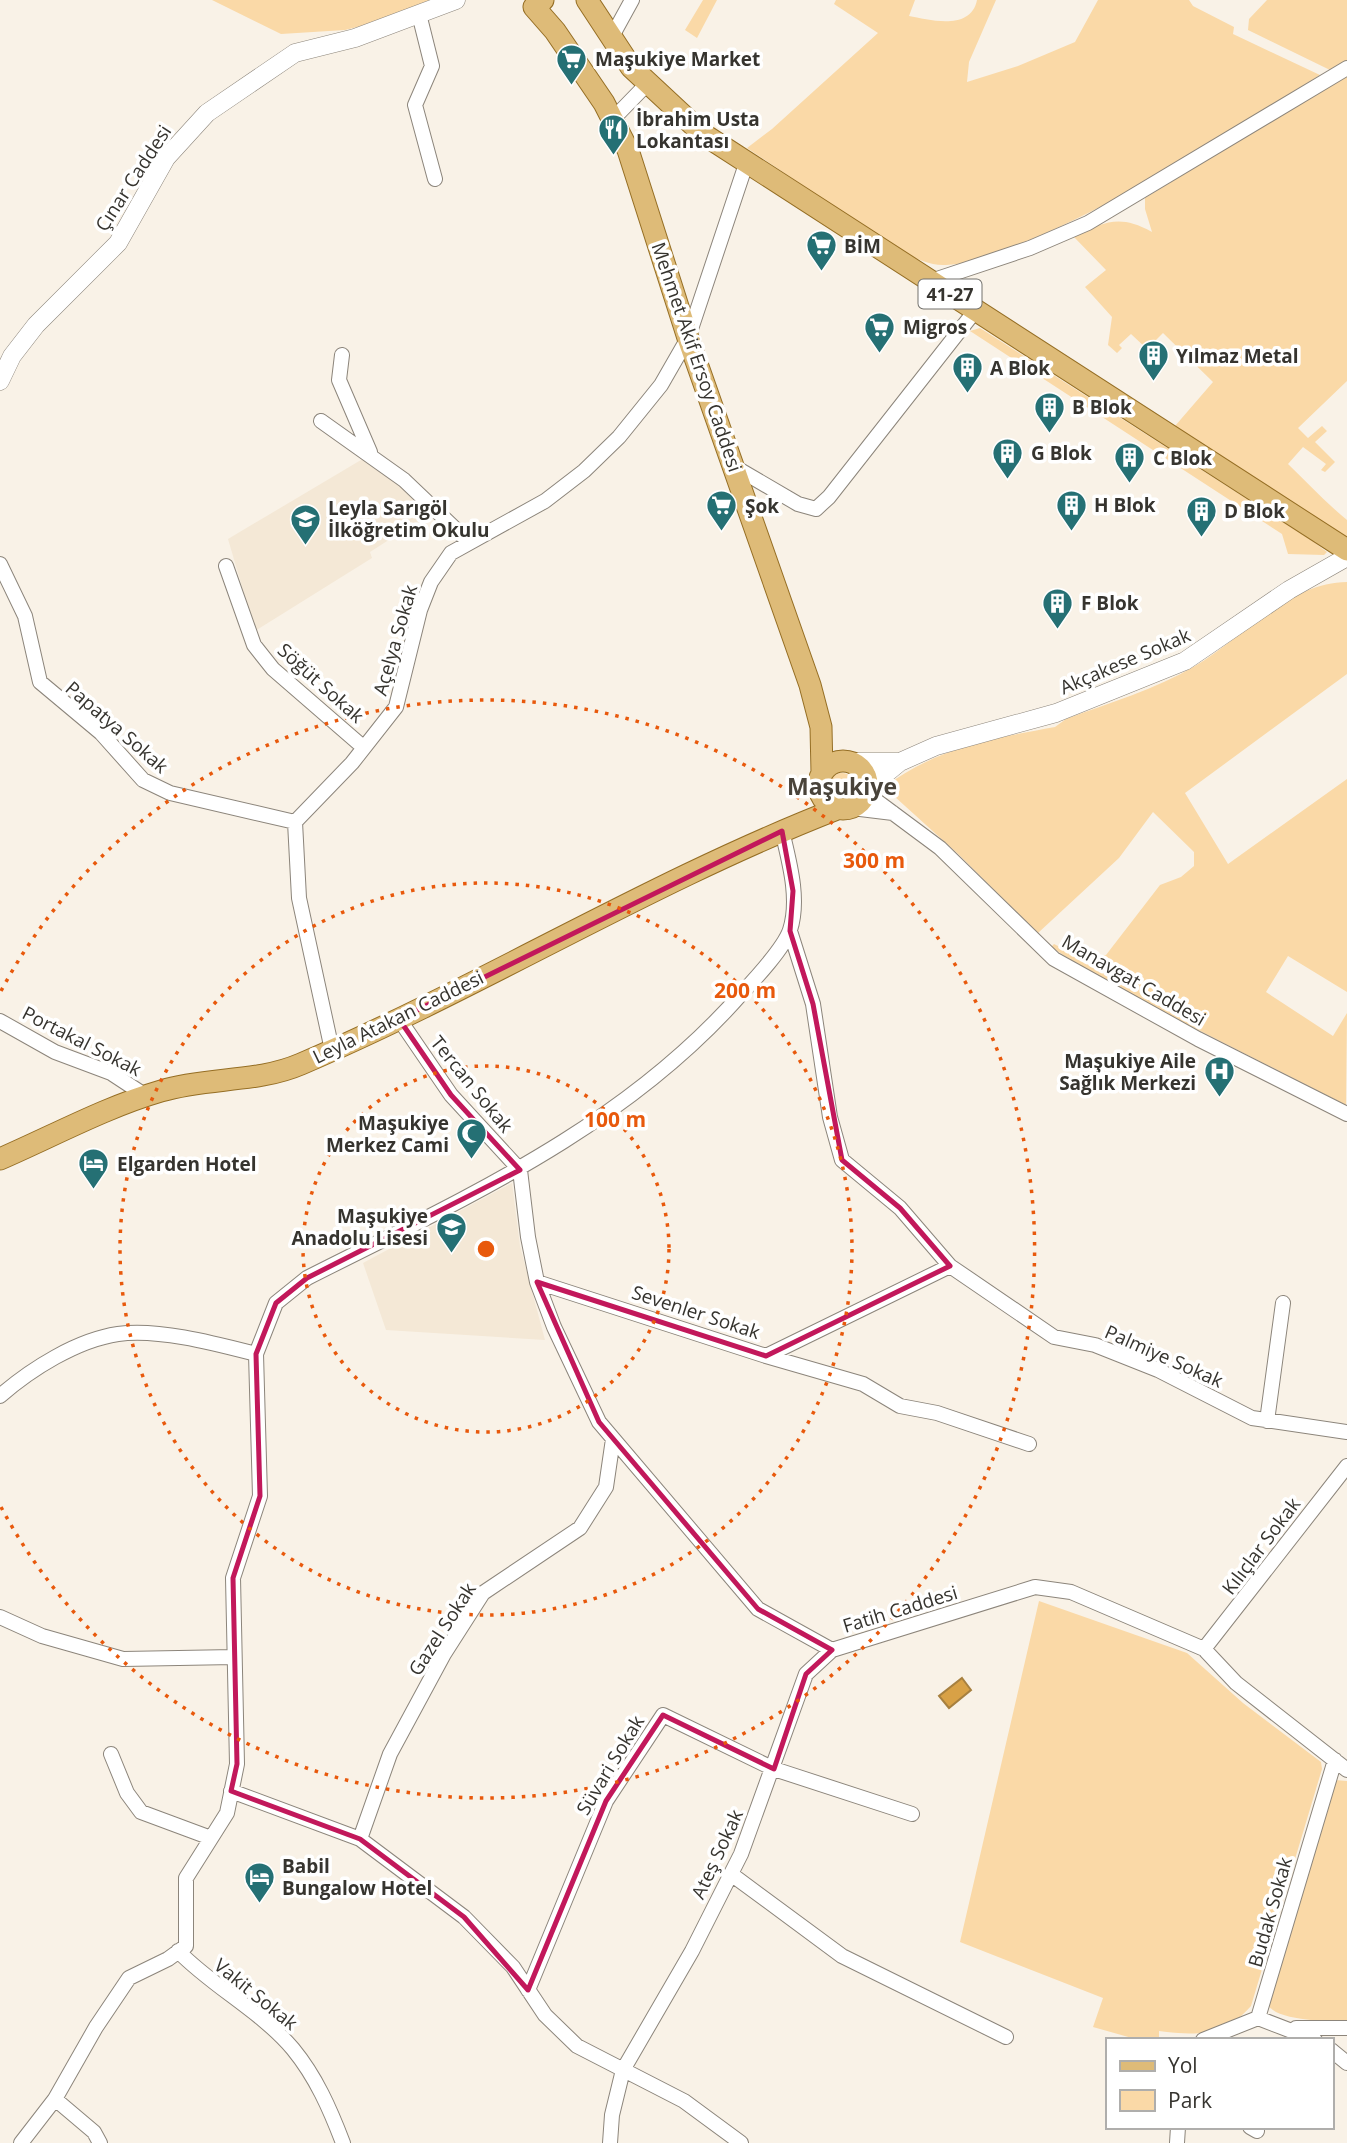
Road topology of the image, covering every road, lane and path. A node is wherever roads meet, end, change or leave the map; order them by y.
1 (456, 0) edge
2 (587, 0) edge
3 (632, 0) edge
4 (539, 4) edge
5 (419, 14) junction
6 (611, 40) junction
7 (1347, 68) edge
8 (647, 84) junction
9 (613, 119) junction
10 (746, 164) junction
11 (435, 179) dead end
12 (931, 281) junction
13 (975, 311) junction
14 (688, 338) junction
15 (342, 355) dead end
16 (0, 381) edge
17 (321, 421) dead end
18 (371, 454) junction
19 (733, 466) junction
20 (468, 541) junction
21 (1347, 550) edge
22 (1347, 557) edge
23 (0, 564) edge
24 (226, 566) dead end
25 (821, 727) junction
26 (363, 747) junction
27 (847, 762) junction
28 (900, 762) junction
29 (820, 783) junction
30 (855, 800) junction
31 (898, 814) junction
32 (295, 822) junction
33 (782, 831) junction
34 (790, 931) junction
35 (399, 1019) junction
36 (0, 1021) edge
37 (332, 1050) junction
38 (146, 1096) junction
39 (1347, 1114) edge
40 (0, 1159) edge
41 (520, 1170) junction
42 (950, 1266) junction
43 (537, 1282) junction
44 (1283, 1303) dead end
45 (256, 1354) junction
46 (766, 1356) junction
47 (0, 1396) edge
48 (1267, 1421) junction
49 (1347, 1432) edge
50 (613, 1439) junction
51 (1029, 1444) dead end
52 (1347, 1466) edge
53 (0, 1617) edge
54 (1204, 1649) junction
55 (832, 1650) junction
56 (234, 1657) junction
57 (111, 1754) dead end
58 (1335, 1760) junction
59 (774, 1769) junction
60 (1347, 1770) edge
61 (232, 1791) junction
62 (912, 1814) dead end
63 (211, 1838) junction
64 (360, 1839) junction
65 (731, 1874) junction
66 (178, 1951) junction
67 (528, 1990) junction
68 (1258, 2018) junction
69 (1289, 2028) junction
70 (1347, 2028) edge
71 (1006, 2037) dead end
72 (1208, 2038) edge
73 (1311, 2038) edge
74 (1333, 2052) edge
75 (1347, 2063) edge
76 (623, 2070) junction
77 (55, 2099) junction
78 (21, 2143) edge
79 (100, 2143) edge
80 (343, 2143) edge
81 (610, 2143) edge
82 (741, 2143) edge

1 - 5 street, Çınar Caddesi
2 - 6 main road, 41-27
3 - 6 street
4 - 9 main road, Mehmet Akif Ersoy Caddesi
5 - 11 street
5 - 16 street, Çınar Caddesi
6 - 8 main road, 41-27
7 - 12 street
8 - 9 street
8 - 10 main road, 41-27
9 - 14 main road, Mehmet Akif Ersoy Caddesi
10 - 12 main road, 41-27
10 - 14 street, Açelya Sokak
12 - 13 main road, 41-27
13 - 19 street
13 - 21 main road, 41-27
14 - 19 main road, Mehmet Akif Ersoy Caddesi
14 - 20 street, Açelya Sokak
15 - 18 street
17 - 18 street
18 - 20 street
19 - 25 main road, Mehmet Akif Ersoy Caddesi
20 - 26 street, Açelya Sokak
22 - 28 street, Akçakese Sokak
23 - 32 street, Papatya Sokak
24 - 26 street, Söğüt Sokak
25 - 27 main road
25 - 29 main road
26 - 32 street, Açelya Sokak
27 - 28 street
27 - 29 main road
27 - 30 main road
28 - 30 street
29 - 30 main road
29 - 33 main road
30 - 31 street
30 - 31 street, Manavgat Caddesi
30 - 33 main road
31 - 39 street, Manavgat Caddesi
32 - 37 street
33 - 34 street
33 - 35 main road, Leyla Atakan Caddesi
34 - 41 street
34 - 42 street, Palmiye Sokak
35 - 37 main road, Leyla Atakan Caddesi
35 - 41 street, Tercan Sokak
36 - 38 street, Portakal Sokak
37 - 38 main road, Leyla Atakan Caddesi
38 - 40 main road, Leyla Atakan Caddesi
41 - 43 street, Fatih Caddesi
41 - 45 street
42 - 46 street, Sevenler Sokak
42 - 48 street, Palmiye Sokak
43 - 46 street, Sevenler Sokak
43 - 50 street, Fatih Caddesi
44 - 48 street
45 - 47 street
45 - 56 street
46 - 51 street
48 - 49 street, Palmiye Sokak
50 - 55 street, Fatih Caddesi
50 - 64 street, Gazel Sokak
52 - 54 street, Kılıçlar Sokak
53 - 56 street
54 - 55 street, Fatih Caddesi
54 - 58 street, Fatih Caddesi
55 - 59 street, Ateş Sokak
56 - 61 street
57 - 63 street
58 - 60 street, Fatih Caddesi
58 - 68 street, Budak Sokak
59 - 62 street
59 - 65 street, Ateş Sokak
59 - 67 street, Süvari Sokak
61 - 63 street
61 - 64 street
63 - 66 street
64 - 67 street
65 - 71 street
65 - 76 street, Ateş Sokak
66 - 77 street
66 - 80 street, Vakit Sokak
67 - 76 street
68 - 69 street
68 - 72 street
69 - 70 street
69 - 73 street
74 - 75 street
76 - 81 street, Ateş Sokak
76 - 82 street
77 - 78 street
77 - 79 street

